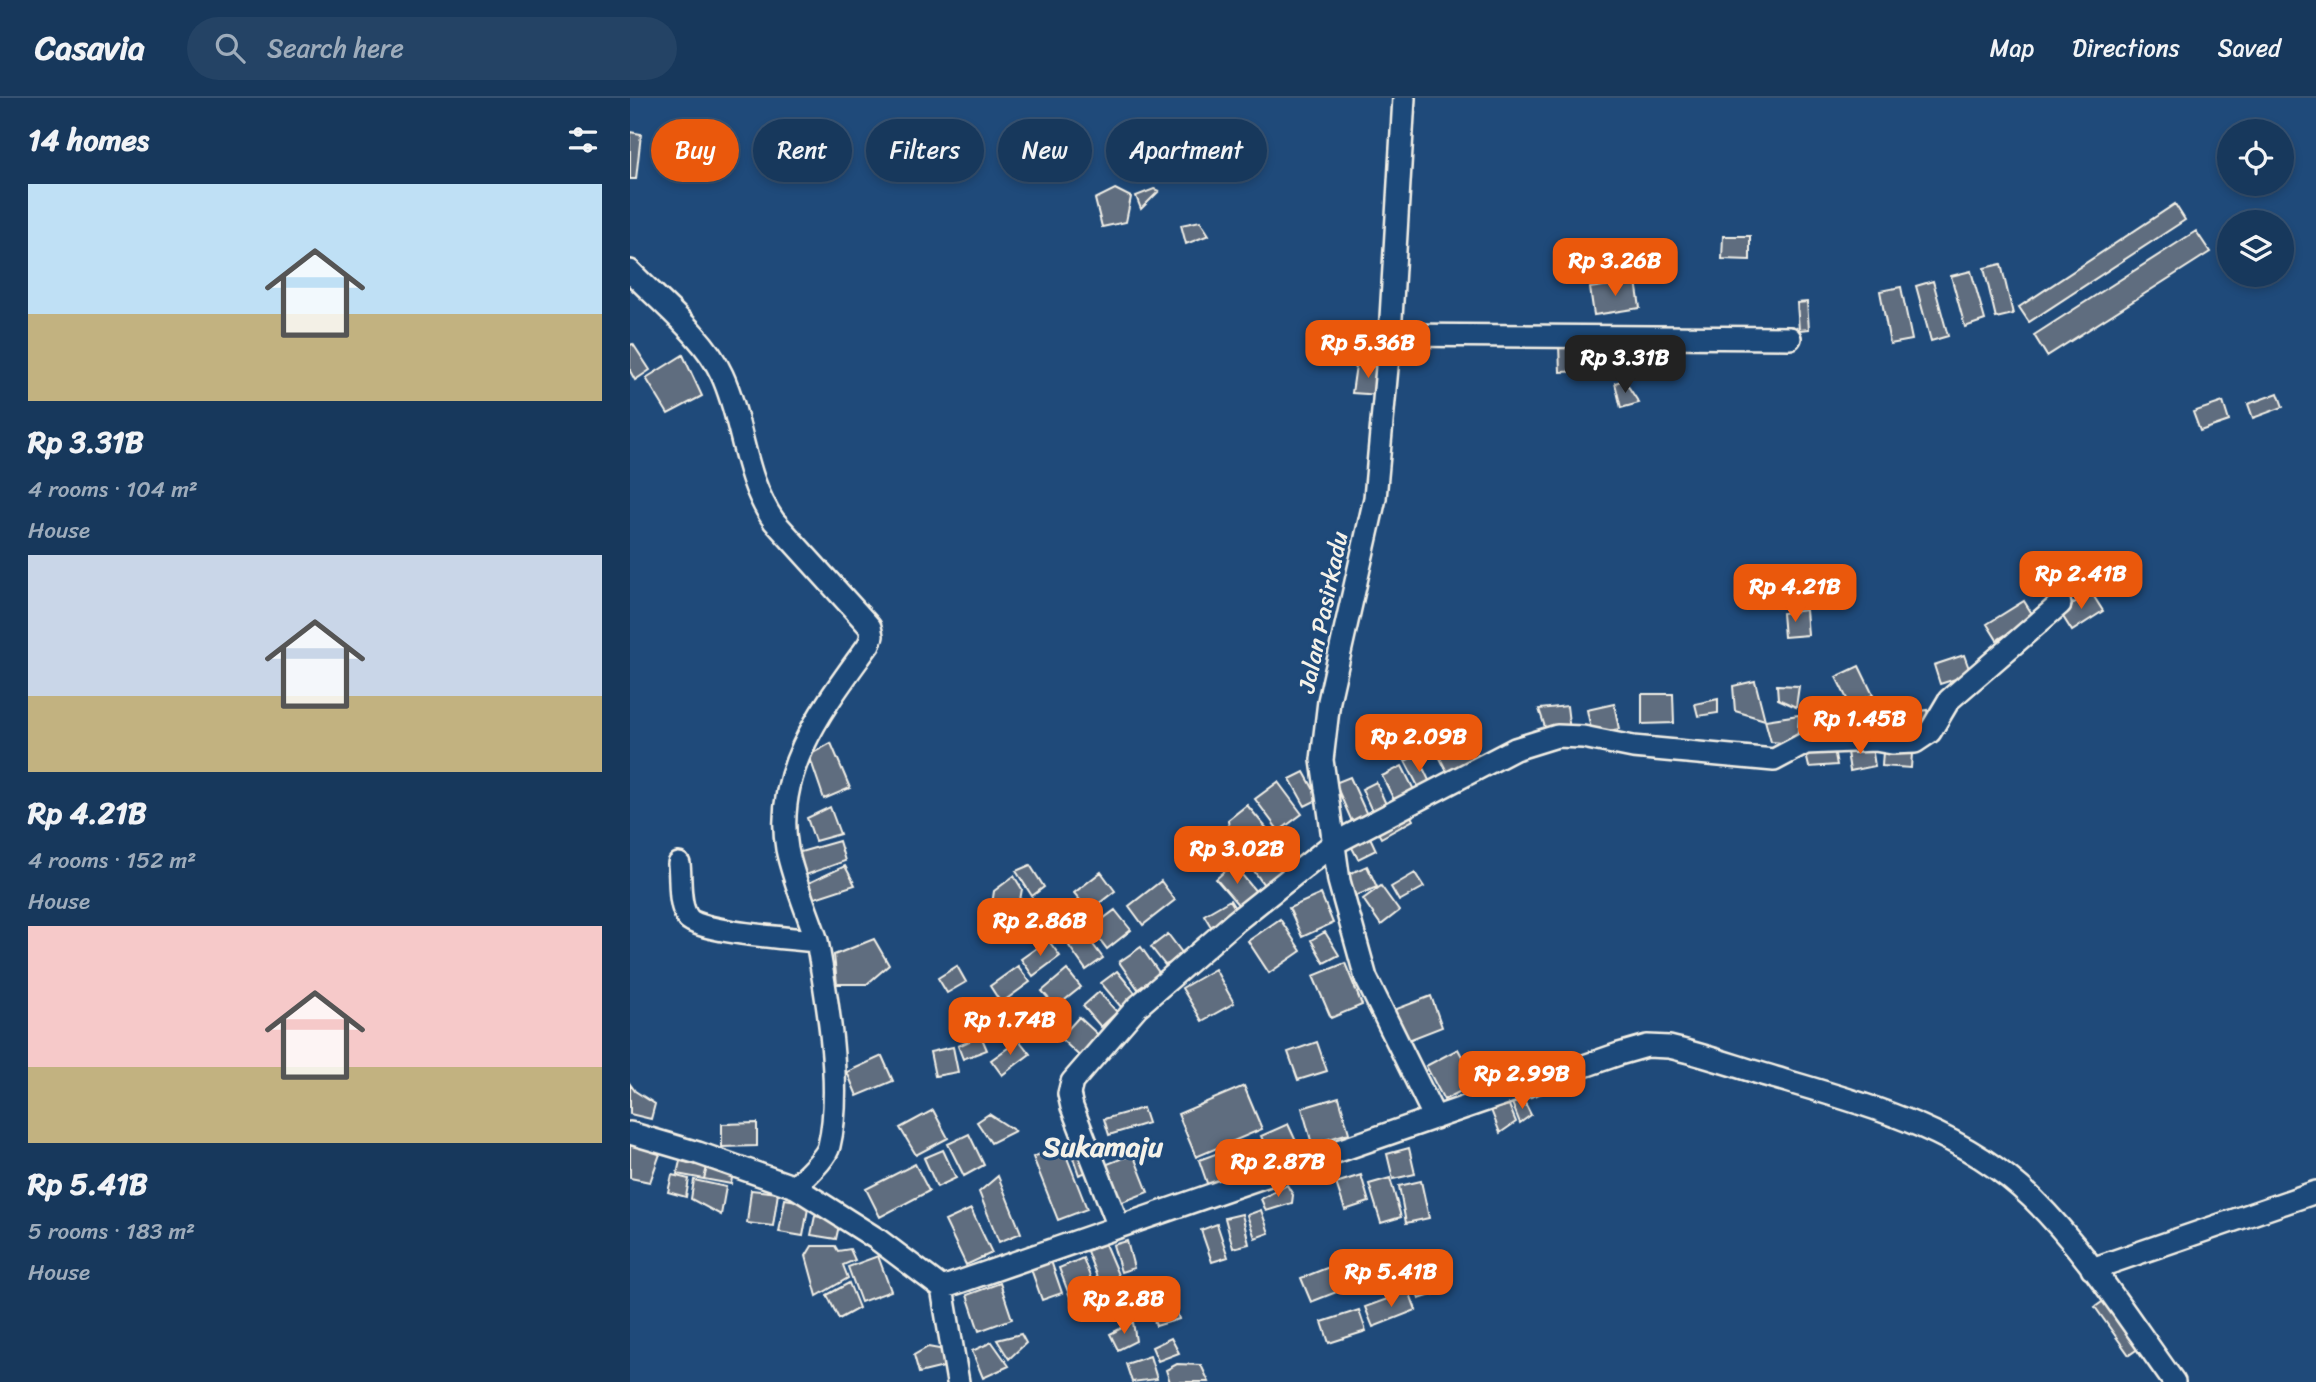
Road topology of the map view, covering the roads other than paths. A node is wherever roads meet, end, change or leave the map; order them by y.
1 (1404, 98) edge
2 (630, 271) edge
3 (1390, 335) junction
4 (1790, 338) dead end
5 (2060, 604) dead end
6 (1333, 844) junction
7 (680, 864) dead end
8 (817, 941) junction
9 (1435, 1118) junction
10 (630, 1133) edge
11 (795, 1187) junction
12 (2316, 1192) edge
13 (1119, 1227) junction
14 (2092, 1269) junction
15 (942, 1288) junction
16 (954, 1381) edge
17 (2174, 1382) edge

1 - 3 street, Jalan Pasirkadu
2 - 8 street
3 - 4 street
3 - 6 street, Jalan Pasirkadu
5 - 6 street
6 - 9 street, Jalan Pasirkadu
6 - 13 street
7 - 8 street
8 - 11 street
9 - 13 street
9 - 14 street
10 - 11 street
11 - 15 street
12 - 14 street
13 - 15 street
14 - 17 street
15 - 16 street

